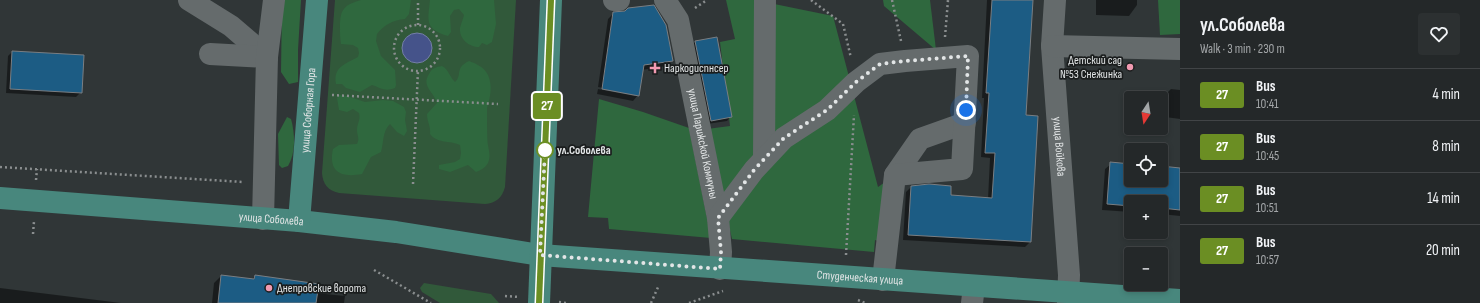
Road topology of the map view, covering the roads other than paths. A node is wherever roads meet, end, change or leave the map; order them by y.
1 (189, 0) edge
2 (274, 0) edge
3 (317, 0) edge
4 (551, 0) edge
5 (614, 0) edge
6 (619, 0) edge
7 (665, 0) edge
8 (765, 0) edge
9 (1054, 0) edge
10 (1052, 46) junction
11 (1180, 49) edge
12 (210, 54) dead end
13 (267, 57) junction
14 (965, 123) junction
15 (764, 159) junction
16 (895, 175) junction
17 (0, 198) edge
18 (718, 218) junction
19 (263, 219) junction
20 (299, 221) junction
21 (540, 255) junction
22 (720, 269) junction
23 (883, 280) junction
24 (973, 295) edge
25 (1068, 298) edge
26 (1180, 300) edge
27 (539, 303) edge

1 - 13 street
2 - 13 street
3 - 20 main road, улица Соборная Гора
4 - 21 main road
5 - 6 street
7 - 18 street, улица Парижской Коммуны
8 - 15 street
9 - 10 street, улица Войкова
10 - 11 street
10 - 25 street, улица Войкова
12 - 13 street
13 - 19 street
14 - 15 street
14 - 16 street
14 - 16 street
15 - 18 street
16 - 23 street
17 - 19 main road, улица Соболева
18 - 22 street, улица Парижской Коммуны
19 - 20 main road, улица Соболева
20 - 21 main road, улица Соболева
21 - 22 main road, Студенческая улица
21 - 27 main road
22 - 23 main road, Студенческая улица
23 - 24 main road, Студенческая улица
24 - 25 main road, Студенческая улица
25 - 26 main road, Студенческая улица

